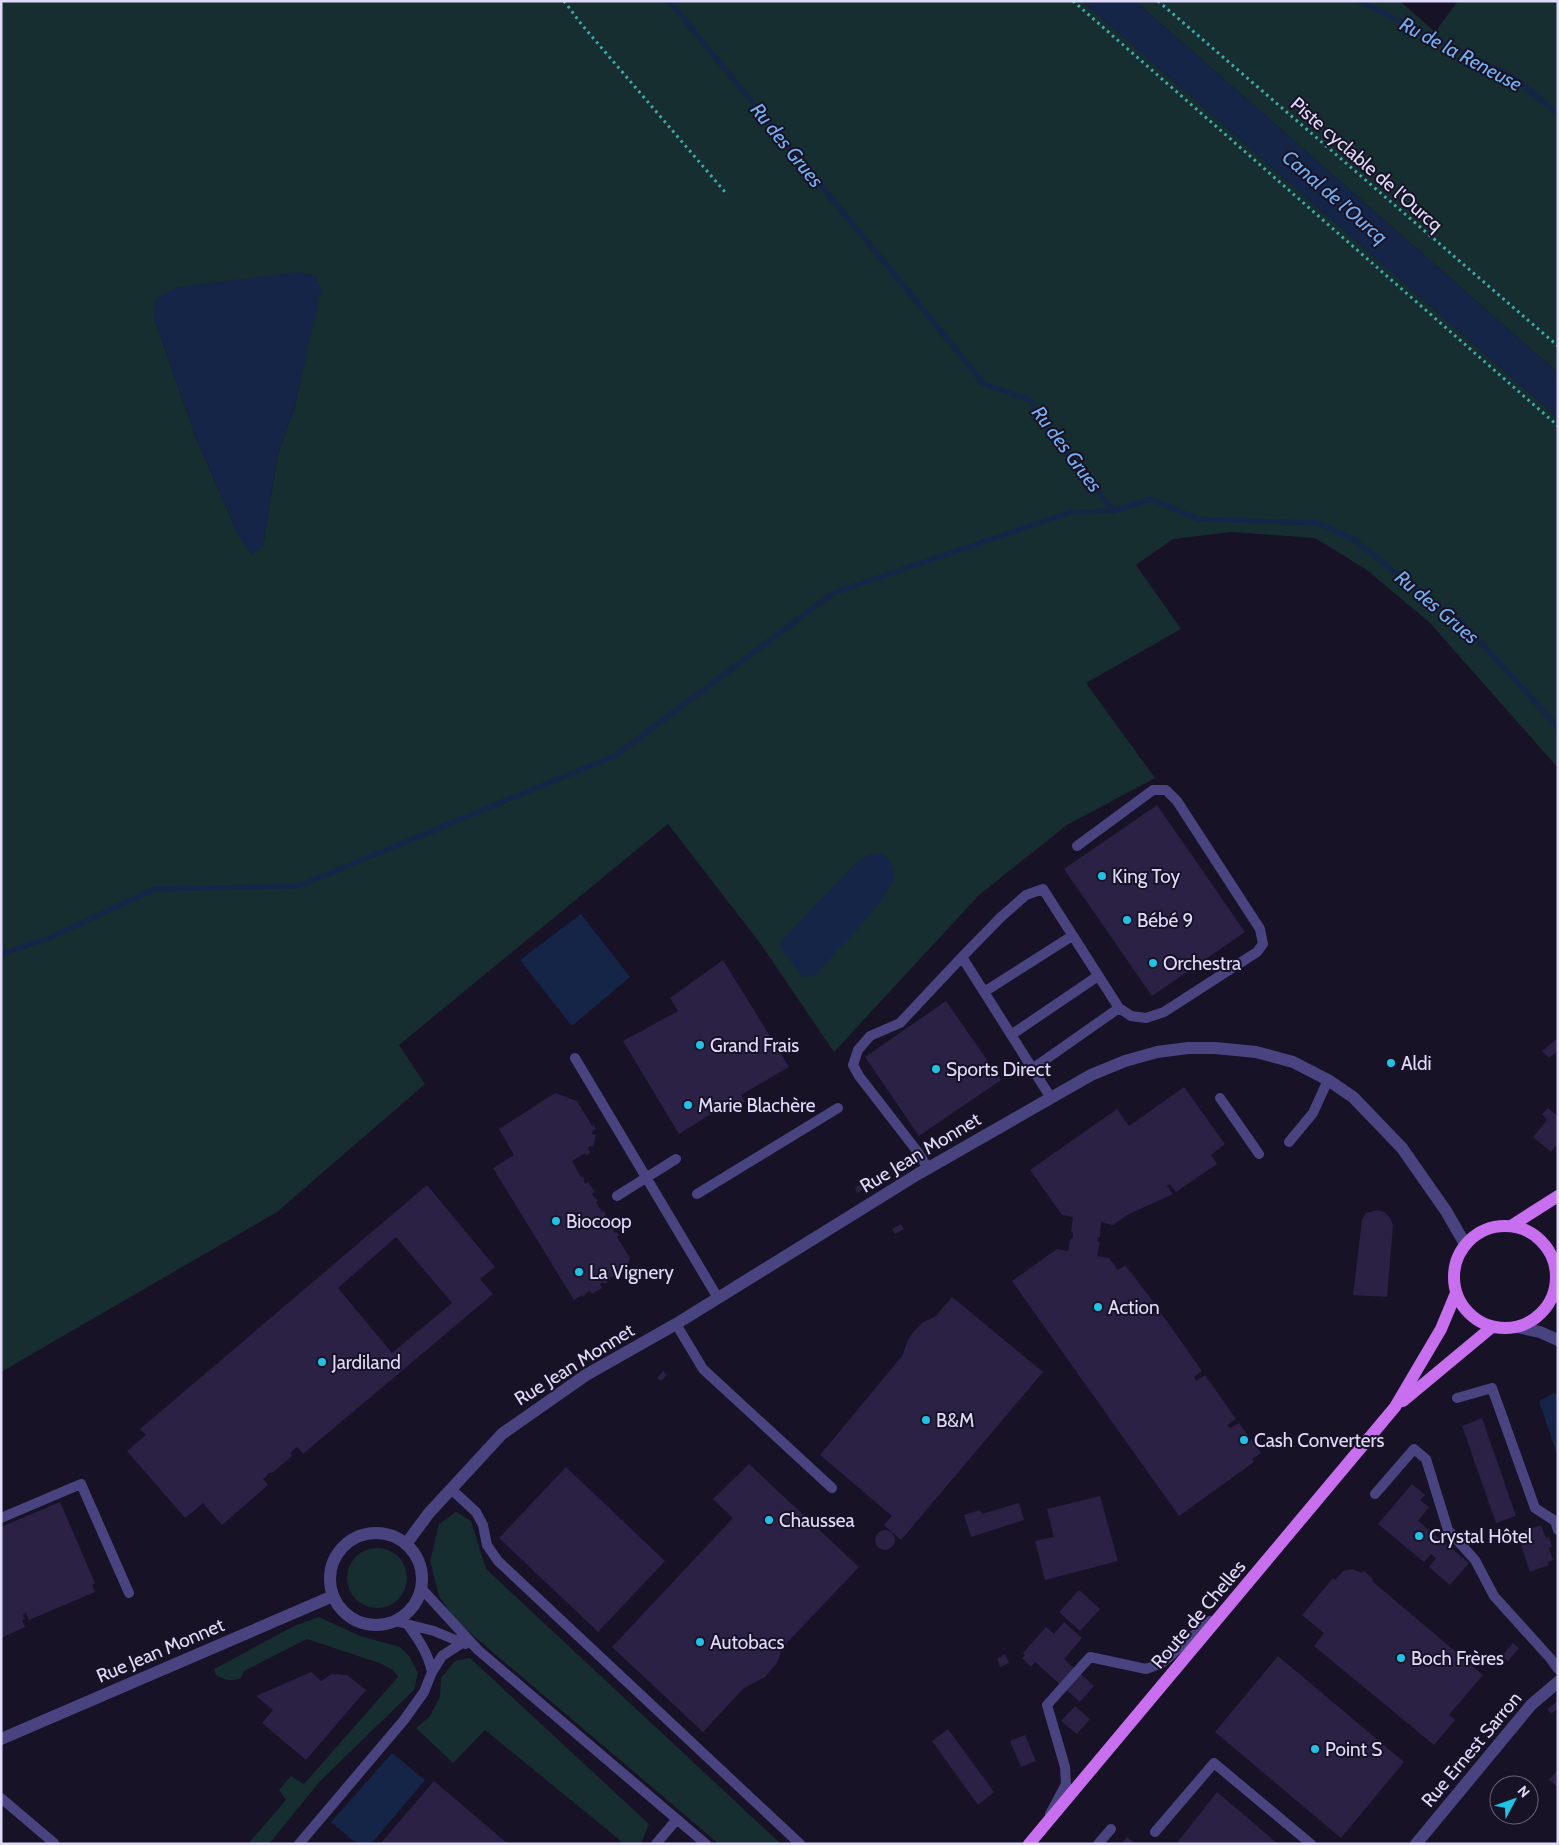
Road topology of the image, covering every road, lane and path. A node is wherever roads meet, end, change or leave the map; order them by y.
1 (564, 1) edge
2 (1073, 1) edge
3 (1158, 1) edge
4 (725, 192) dead end
5 (1558, 346) edge
6 (1558, 426) edge
7 (1077, 846) dead end
8 (1072, 936) junction
9 (962, 958) junction
10 (1098, 976) junction
11 (984, 992) junction
12 (1119, 1008) junction
13 (1011, 1035) junction
14 (575, 1058) dead end
15 (1032, 1069) junction
16 (1328, 1080) junction
17 (1051, 1098) junction
18 (1220, 1098) dead end
19 (838, 1108) dead end
20 (1289, 1142) dead end
21 (1258, 1154) dead end
22 (676, 1159) dead end
23 (928, 1168) junction
24 (646, 1177) junction
25 (697, 1194) dead end
26 (617, 1196) dead end
27 (1558, 1196) edge
28 (1511, 1226) junction
29 (1465, 1244) junction
30 (1557, 1266) edge
31 (1456, 1293) junction
32 (1556, 1296) edge
33 (718, 1298) junction
34 (676, 1324) junction
35 (1492, 1327) junction
36 (1517, 1327) junction
37 (1558, 1340) edge
38 (1457, 1398) dead end
39 (1395, 1407) junction
40 (832, 1488) dead end
41 (452, 1490) junction
42 (1375, 1494) dead end
43 (1, 1518) edge
44 (1558, 1530) edge
45 (406, 1544) junction
46 (421, 1588) junction
47 (129, 1593) dead end
48 (333, 1596) junction
49 (1235, 1600) junction
50 (402, 1623) junction
51 (462, 1643) junction
52 (478, 1650) junction
53 (1558, 1669) edge
54 (432, 1672) junction
55 (1558, 1682) edge
56 (1, 1739) edge
57 (1, 1798) edge
58 (677, 1819) junction
59 (1044, 1826) junction
60 (1111, 1829) dead end
61 (1155, 1832) dead end
62 (54, 1843) edge
63 (300, 1844) edge
64 (656, 1844) edge
65 (706, 1844) edge
66 (800, 1844) edge
67 (1029, 1844) edge
68 (1098, 1844) edge
69 (1311, 1844) edge
70 (1416, 1844) edge

1 - 4 path
2 - 6 path
3 - 5 path, Piste cyclable de l'Ourcq
7 - 12 lane
8 - 9 lane
8 - 10 lane
8 - 11 lane
9 - 11 lane
9 - 23 lane
10 - 12 lane
10 - 13 lane
11 - 13 lane
12 - 15 lane
13 - 15 lane
14 - 24 lane
15 - 17 lane
16 - 17 street, Rue Jean Monnet
16 - 20 lane
16 - 29 street, Rue Jean Monnet
17 - 23 street, Rue Jean Monnet
18 - 21 lane
19 - 25 lane
22 - 24 lane
23 - 33 street, Rue Jean Monnet
24 - 26 lane
24 - 33 lane
27 - 28 main road
28 - 29 main road
28 - 30 main road
29 - 31 main road
30 - 32 main road
31 - 35 main road
31 - 39 main road
32 - 36 main road
33 - 34 street, Rue Jean Monnet
34 - 40 lane
34 - 41 street, Rue Jean Monnet
35 - 36 main road
35 - 39 main road
36 - 37 street
38 - 44 lane
39 - 49 main road, Route de Chelles
41 - 45 street, Rue Jean Monnet
41 - 66 lane
42 - 53 lane
43 - 47 lane
45 - 46 street
45 - 48 street
46 - 50 street
46 - 52 lane
48 - 50 street
48 - 56 street, Rue Jean Monnet
49 - 59 main road, Route de Chelles
49 - 59 lane
50 - 51 lane
50 - 54 lane
51 - 52 lane
51 - 54 lane
52 - 58 lane
54 - 63 lane
55 - 70 street, Rue Ernest Sarron
57 - 62 lane
58 - 64 lane
58 - 65 lane
59 - 67 main road, Route de Chelles
60 - 68 lane
61 - 69 lane

